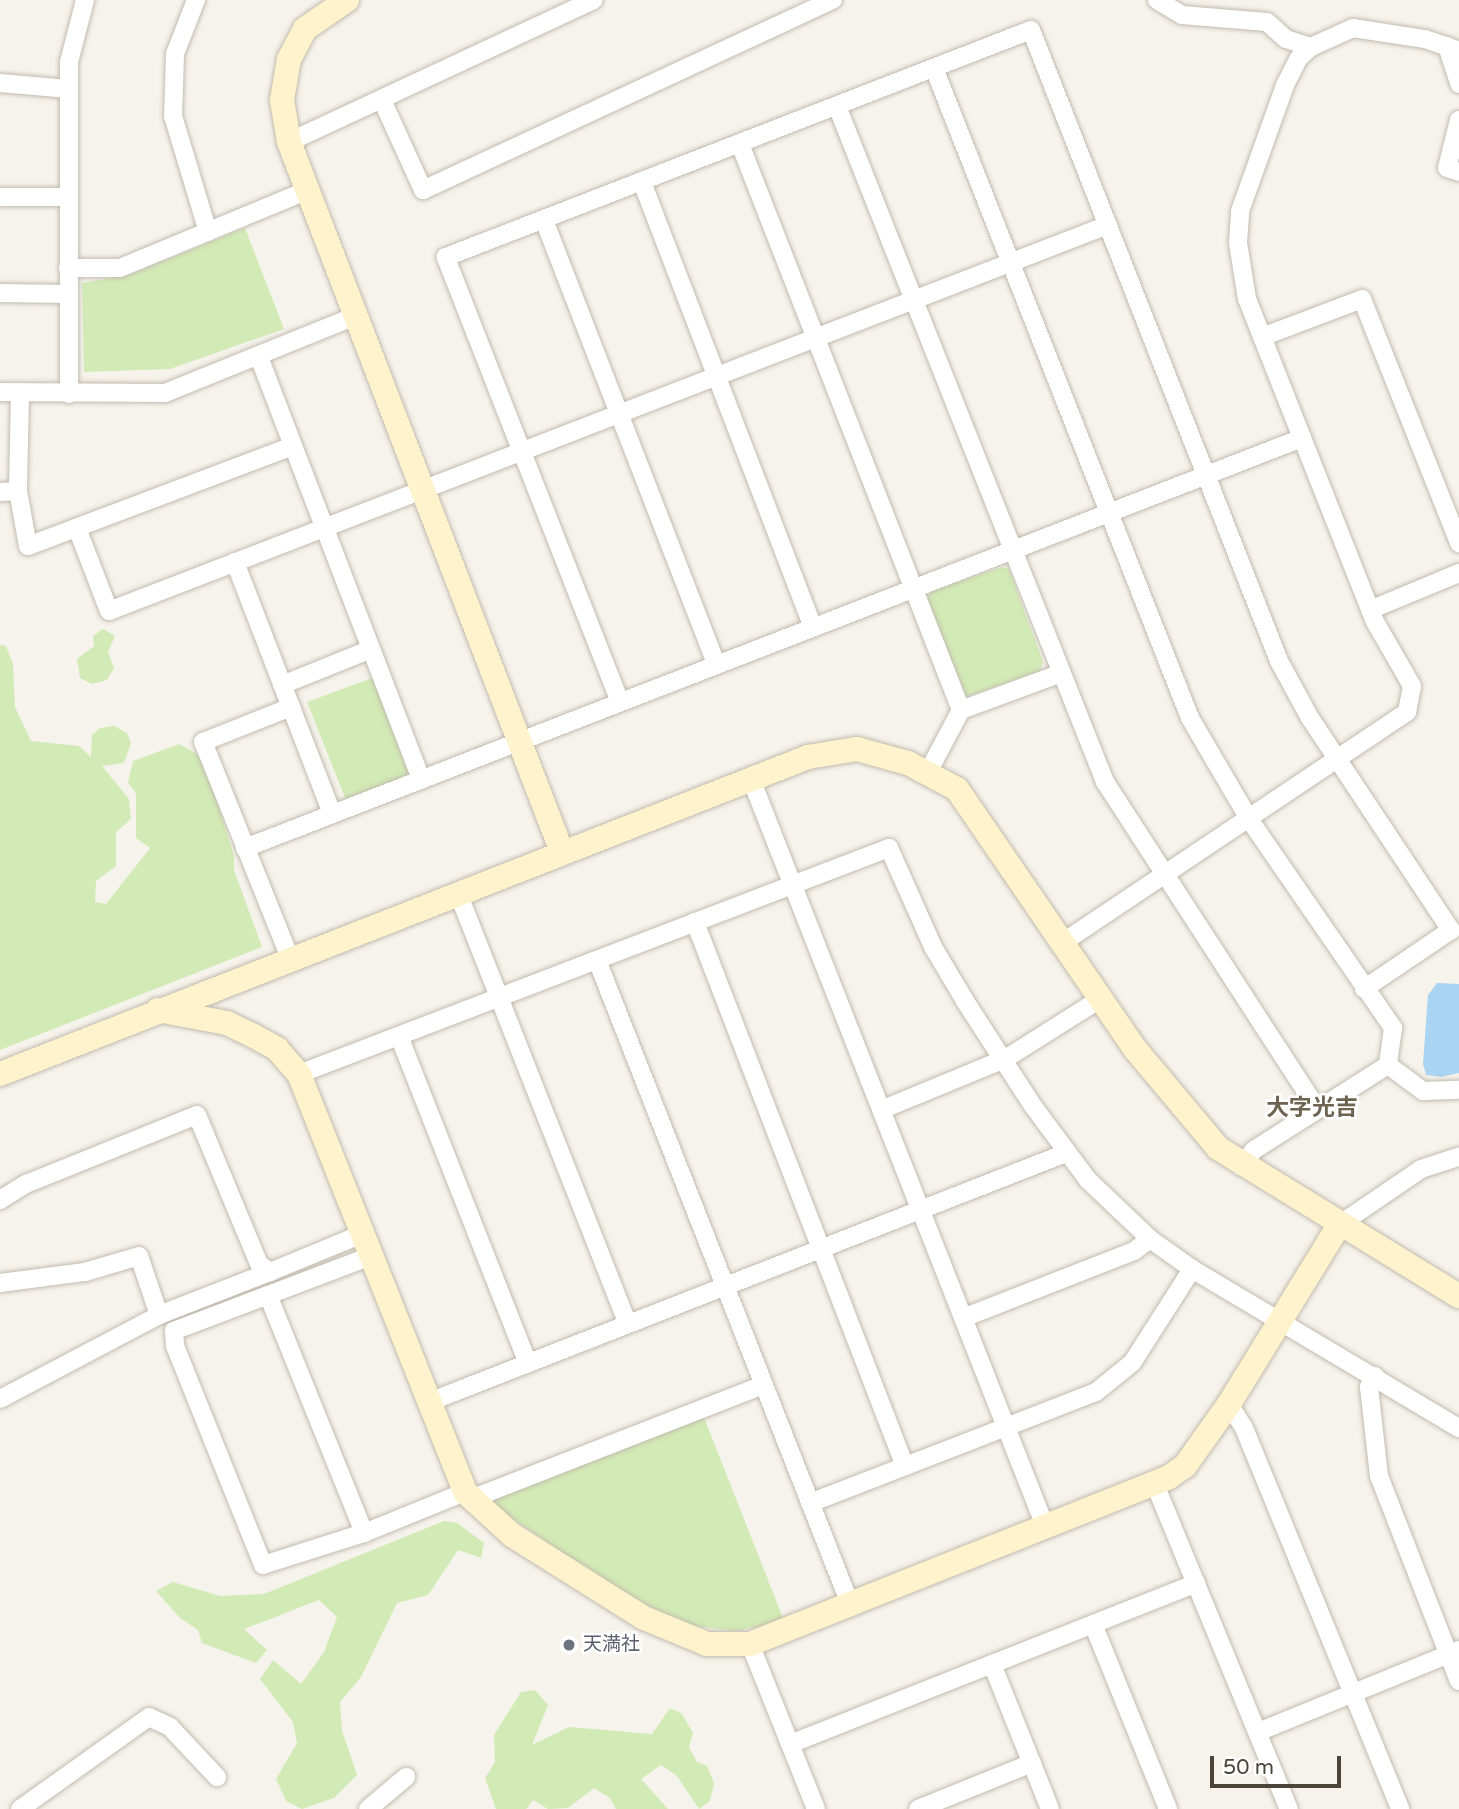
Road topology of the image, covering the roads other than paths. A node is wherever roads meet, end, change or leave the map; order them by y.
1 (81, 0) edge
2 (196, 0) edge
3 (594, 0) edge
4 (833, 0) edge
5 (1157, 0) edge
6 (340, 2) edge
7 (556, 8) edge
8 (1311, 47) junction
9 (1453, 49) edge
10 (934, 68) junction
11 (0, 83) edge
12 (1459, 84) edge
13 (69, 89) junction
14 (382, 100) junction
15 (837, 106) junction
16 (1459, 120) edge
17 (289, 142) junction
18 (740, 144) junction
19 (1459, 172) edge
20 (642, 181) junction
21 (308, 190) junction
22 (0, 197) edge
23 (69, 197) junction
24 (544, 220) junction
25 (1108, 225) junction
26 (208, 232) junction
27 (1011, 263) junction
28 (68, 268) junction
29 (0, 293) edge
30 (68, 294) junction
31 (913, 301) junction
32 (356, 316) junction
33 (1262, 337) junction
34 (816, 338) junction
35 (259, 357) junction
36 (717, 376) junction
37 (0, 393) edge
38 (20, 393) junction
39 (69, 394) junction
40 (620, 414) junction
41 (1302, 438) junction
42 (293, 446) junction
43 (522, 452) junction
44 (1206, 475) junction
45 (423, 490) junction
46 (18, 491) junction
47 (0, 492) edge
48 (1454, 510) edge
49 (1109, 512) junction
50 (76, 528) junction
51 (324, 528) junction
52 (1459, 543) edge
53 (1010, 551) junction
54 (235, 562) junction
55 (1459, 573) edge
56 (914, 588) junction
57 (1370, 610) junction
58 (813, 627) junction
59 (370, 649) junction
60 (717, 664) junction
61 (1059, 674) junction
62 (282, 685) junction
63 (620, 702) junction
64 (291, 707) junction
65 (961, 710) junction
66 (520, 741) junction
67 (1338, 758) junction
68 (928, 772) junction
69 (751, 779) junction
70 (421, 780) junction
71 (332, 814) junction
72 (1249, 819) junction
73 (245, 848) junction
74 (562, 852) junction
75 (1163, 877) junction
76 (793, 884) junction
77 (458, 893) junction
78 (695, 922) junction
79 (1065, 941) junction
80 (290, 958) junction
81 (597, 960) junction
82 (1364, 989) junction
83 (499, 997) junction
84 (1102, 998) junction
85 (157, 1010) junction
86 (399, 1036) junction
87 (1005, 1059) junction
88 (1388, 1065) junction
89 (0, 1074) edge
90 (299, 1074) junction
91 (1459, 1090) edge
92 (1317, 1108) junction
93 (881, 1110) junction
94 (1066, 1153) junction
95 (1459, 1157) edge
96 (1241, 1166) junction
97 (0, 1200) edge
98 (921, 1210) junction
99 (1339, 1224) junction
100 (1150, 1239) junction
101 (366, 1245) junction
102 (821, 1249) junction
103 (1192, 1269) junction
104 (270, 1272) junction
105 (0, 1283) edge
106 (725, 1287) junction
107 (268, 1295) junction
108 (1459, 1296) edge
109 (159, 1315) junction
110 (963, 1318) junction
111 (1279, 1318) junction
112 (628, 1324) junction
113 (528, 1364) junction
114 (1375, 1376) junction
115 (764, 1385) junction
116 (0, 1399) edge
117 (429, 1402) junction
118 (1229, 1404) junction
119 (1006, 1426) junction
120 (1459, 1428) edge
121 (904, 1464) junction
122 (1154, 1482) junction
123 (468, 1496) junction
124 (810, 1503) junction
125 (1045, 1526) junction
126 (364, 1533) junction
127 (1196, 1583) junction
128 (850, 1604) junction
129 (1093, 1624) junction
130 (750, 1644) junction
131 (1454, 1652) edge
132 (992, 1664) junction
133 (1459, 1681) edge
134 (1352, 1694) junction
135 (1258, 1732) junction
136 (790, 1744) junction
137 (1032, 1763) junction
138 (217, 1777) dead end
139 (405, 1777) dead end
140 (926, 1807) edge
141 (20, 1809) edge
142 (368, 1809) edge
143 (816, 1809) edge
144 (1050, 1809) edge
145 (1168, 1809) edge
146 (1289, 1809) edge
147 (1400, 1809) edge

1 - 13 street
2 - 26 street
3 - 7 street
4 - 14 street
5 - 8 street
6 - 17 street
7 - 14 street
8 - 9 street
8 - 33 street
9 - 12 street
10 - 15 street
10 - 25 street
10 - 27 street
11 - 13 street
13 - 23 street
14 - 17 street
15 - 18 street
15 - 31 street
16 - 19 street
17 - 21 street
18 - 20 street
18 - 34 street
20 - 24 street
20 - 36 street
21 - 26 street
21 - 32 street
22 - 23 street
23 - 28 street
24 - 40 street
24 - 43 street
25 - 27 street
25 - 44 street
26 - 28 street
27 - 31 street
27 - 49 street
28 - 30 street
29 - 30 street
30 - 39 street
31 - 34 street
31 - 53 street
32 - 35 street
32 - 45 street
33 - 41 street
33 - 48 street
34 - 36 street
34 - 56 street
35 - 39 street
35 - 42 street
36 - 40 street
36 - 58 street
37 - 38 street
38 - 39 street
38 - 46 street
40 - 43 street
40 - 60 street
41 - 44 street
41 - 57 street
42 - 50 street
42 - 51 street
43 - 45 street
43 - 63 street
44 - 49 street
44 - 67 street
45 - 51 street
45 - 66 street
46 - 47 street
46 - 50 street
48 - 52 street
49 - 53 street
49 - 72 street
50 - 54 street
51 - 54 street
51 - 59 street
53 - 56 street
53 - 61 street
54 - 62 street
55 - 57 street
56 - 58 street
56 - 65 street
57 - 67 street
58 - 60 street
59 - 62 street
59 - 70 street
60 - 63 street
61 - 65 street
61 - 75 street
62 - 64 street
63 - 66 street
64 - 71 street
64 - 73 street
65 - 68 street
66 - 70 street
66 - 74 street
67 - 72 street
67 - 82 street
68 - 69 street
68 - 79 street
69 - 74 street
69 - 76 street
70 - 71 street
71 - 73 street
72 - 75 street
72 - 82 street
73 - 80 street
74 - 77 street
75 - 79 street
75 - 92 street
76 - 78 street
76 - 87 street
76 - 93 street
77 - 80 street
77 - 83 street
78 - 81 street
78 - 102 street
79 - 84 street
80 - 85 street
81 - 83 street
81 - 106 street
82 - 88 street
83 - 86 street
83 - 112 street
84 - 87 street
84 - 96 street
85 - 89 street
85 - 90 street
86 - 90 street
86 - 113 street
87 - 93 street
87 - 94 street
88 - 91 street
88 - 92 street
90 - 101 street
92 - 96 street
93 - 98 street
94 - 98 street
94 - 100 street
95 - 99 street
96 - 99 street
97 - 104 street
98 - 102 street
98 - 110 street
99 - 108 street
99 - 111 street
100 - 103 street
100 - 110 street
101 - 104 street
101 - 107 street
101 - 117 street
102 - 106 street
102 - 121 street
103 - 111 street
103 - 119 street
104 - 109 street
105 - 109 street
106 - 112 street
106 - 115 street
107 - 126 street
107 - 126 street
109 - 116 street
110 - 119 street
111 - 114 street
111 - 118 street
112 - 113 street
113 - 117 street
114 - 120 street
114 - 131 street
115 - 123 street
115 - 124 street
117 - 123 street
118 - 122 street
118 - 134 street
119 - 121 street
119 - 125 street
121 - 124 street
122 - 125 street
122 - 127 street
123 - 126 street
123 - 130 street
124 - 128 street
125 - 128 street
127 - 129 street
127 - 135 street
128 - 130 street
129 - 132 street
129 - 145 street
130 - 136 street
131 - 133 street
131 - 134 street
132 - 136 street
132 - 137 street
134 - 135 street
134 - 147 street
135 - 146 street
136 - 143 street
137 - 140 street
137 - 144 street
138 - 141 street
139 - 142 street

